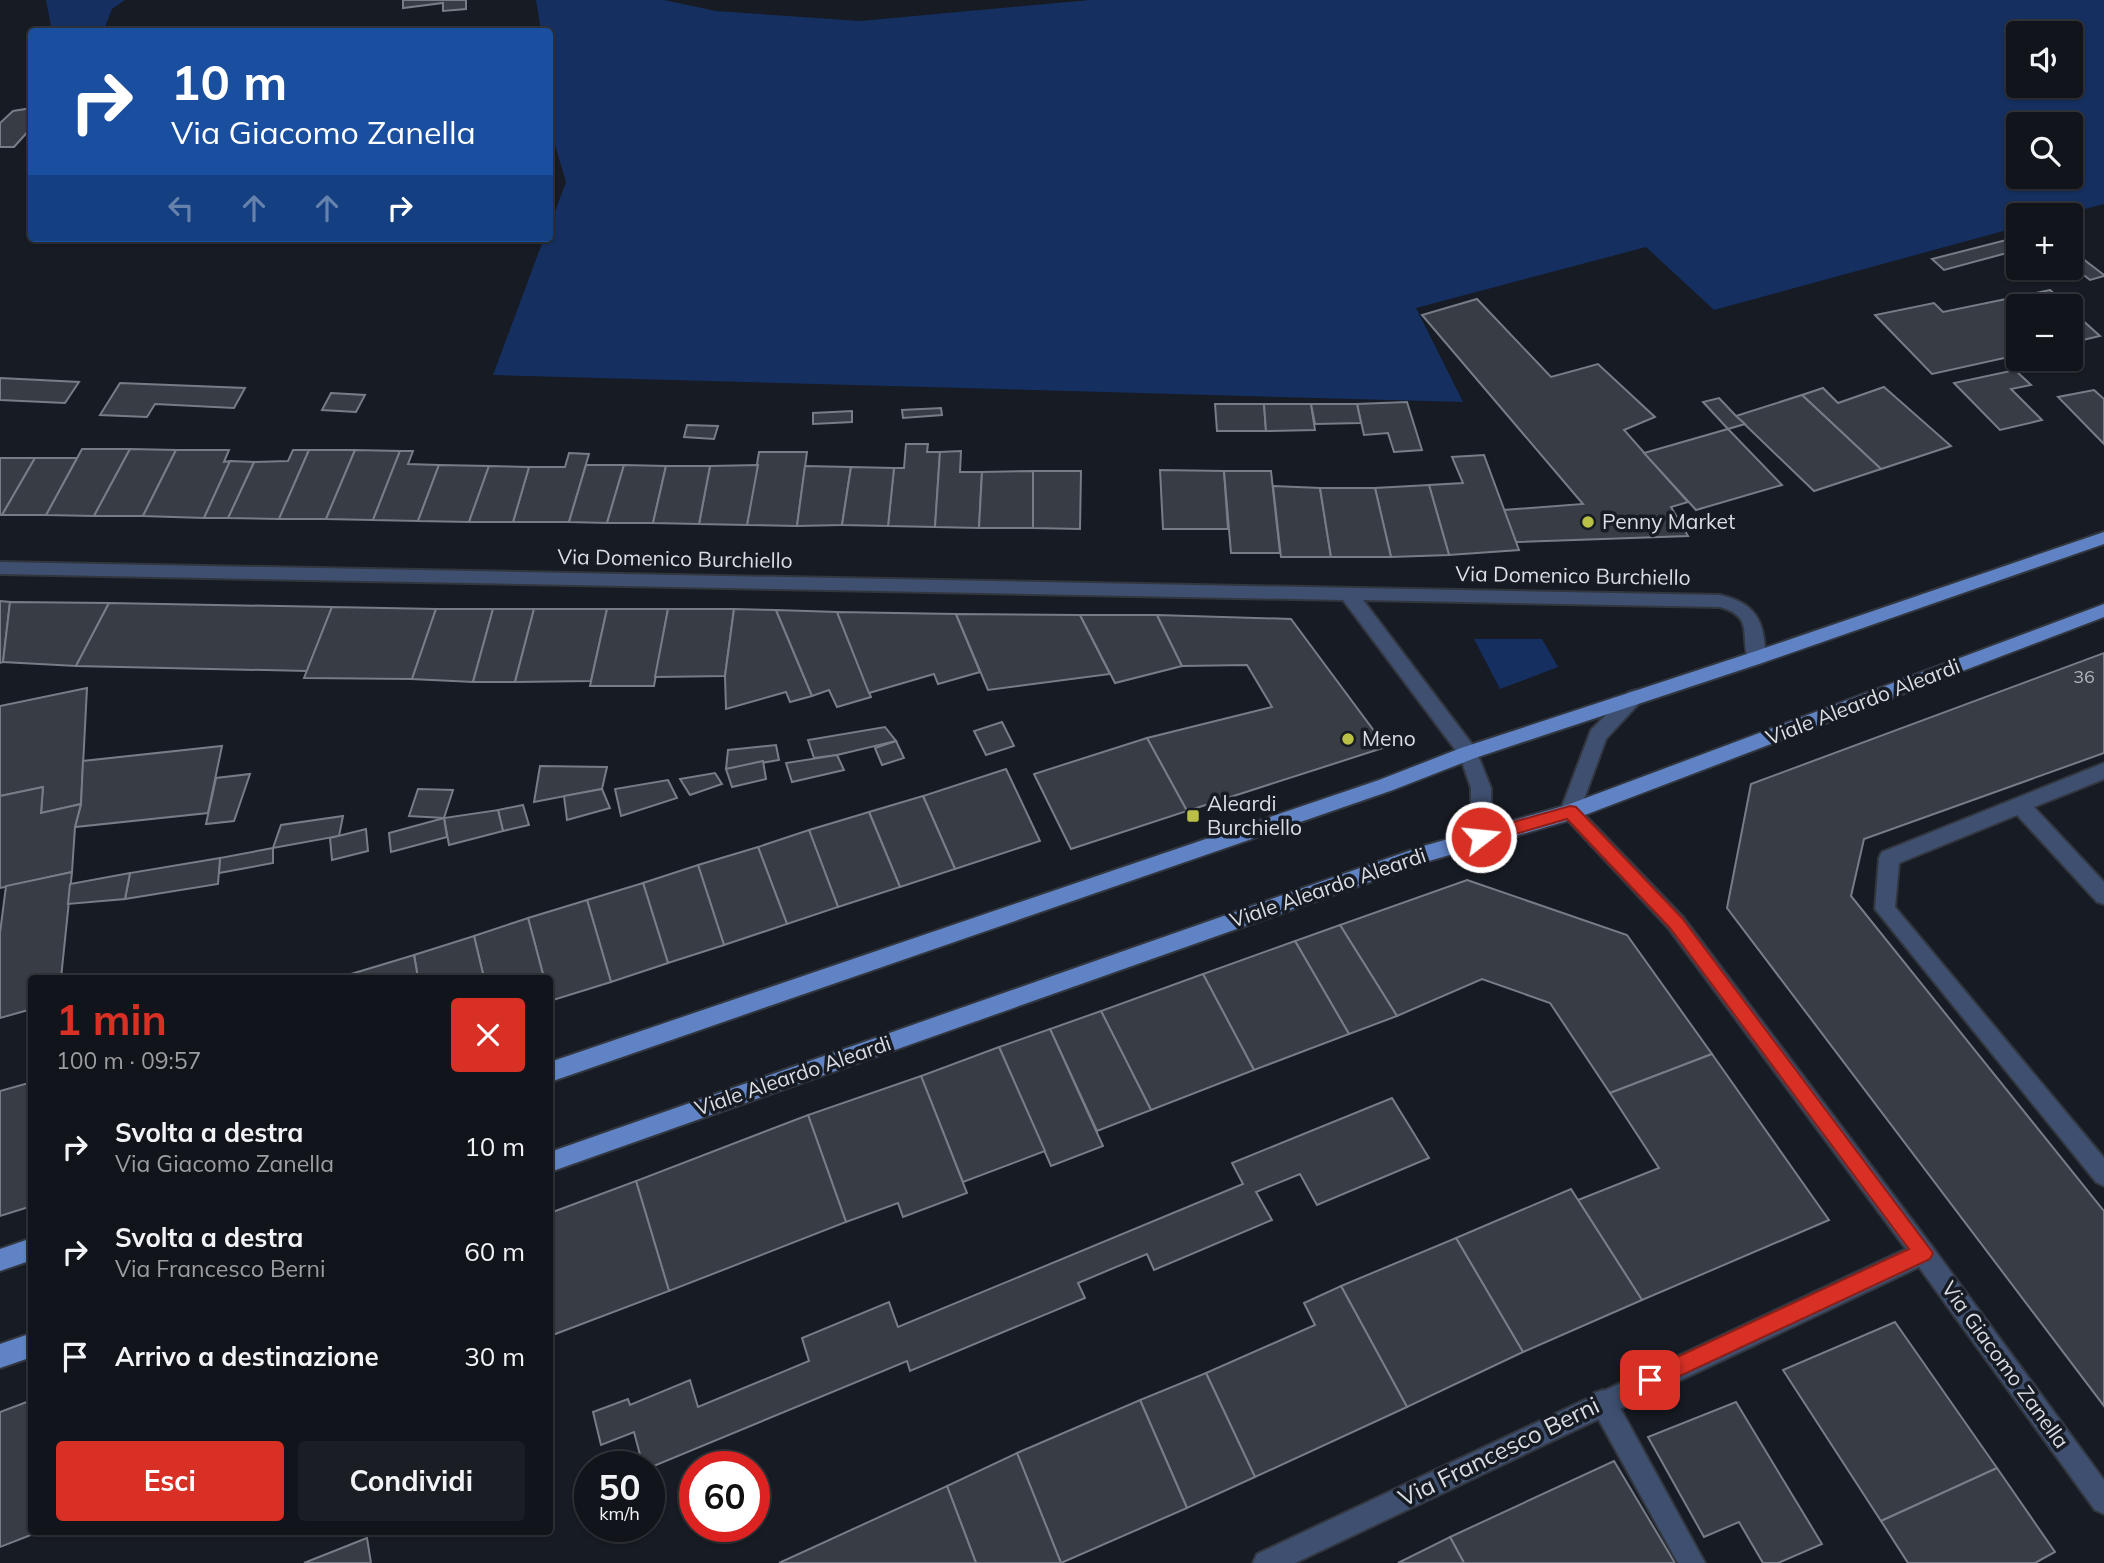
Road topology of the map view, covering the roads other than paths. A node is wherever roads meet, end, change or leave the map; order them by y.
1 (2104, 538) edge
2 (0, 568) edge
3 (1349, 595) junction
4 (2104, 610) edge
5 (1756, 658) junction
6 (1636, 697) junction
7 (1468, 752) junction
8 (2104, 771) edge
9 (2020, 805) junction
10 (1570, 812) junction
11 (1481, 837) junction
12 (2104, 896) edge
13 (553, 1071) edge
14 (553, 1161) edge
15 (2103, 1173) edge
16 (28, 1250) edge
17 (1923, 1253) junction
18 (0, 1260) edge
19 (28, 1346) edge
20 (0, 1356) edge
21 (1603, 1402) junction
22 (2104, 1501) edge
23 (1266, 1563) edge
24 (1692, 1563) edge

1 - 5 main road
2 - 3 street, Via Domenico Burchiello
3 - 5 street, Via Domenico Burchiello
3 - 7 street
4 - 10 main road, Viale Aleardo Aleardi
5 - 6 main road
6 - 7 main road
6 - 10 street
7 - 11 street
7 - 13 main road
8 - 9 street
9 - 12 street
9 - 15 street
10 - 11 main road, Viale Aleardo Aleardi
10 - 17 street, Via Giacomo Zanella
11 - 14 main road, Viale Aleardo Aleardi
16 - 18 main road
17 - 21 street, Via Francesco Berni
17 - 22 street, Via Giacomo Zanella
19 - 20 main road
21 - 23 street, Via Francesco Berni
21 - 24 street

